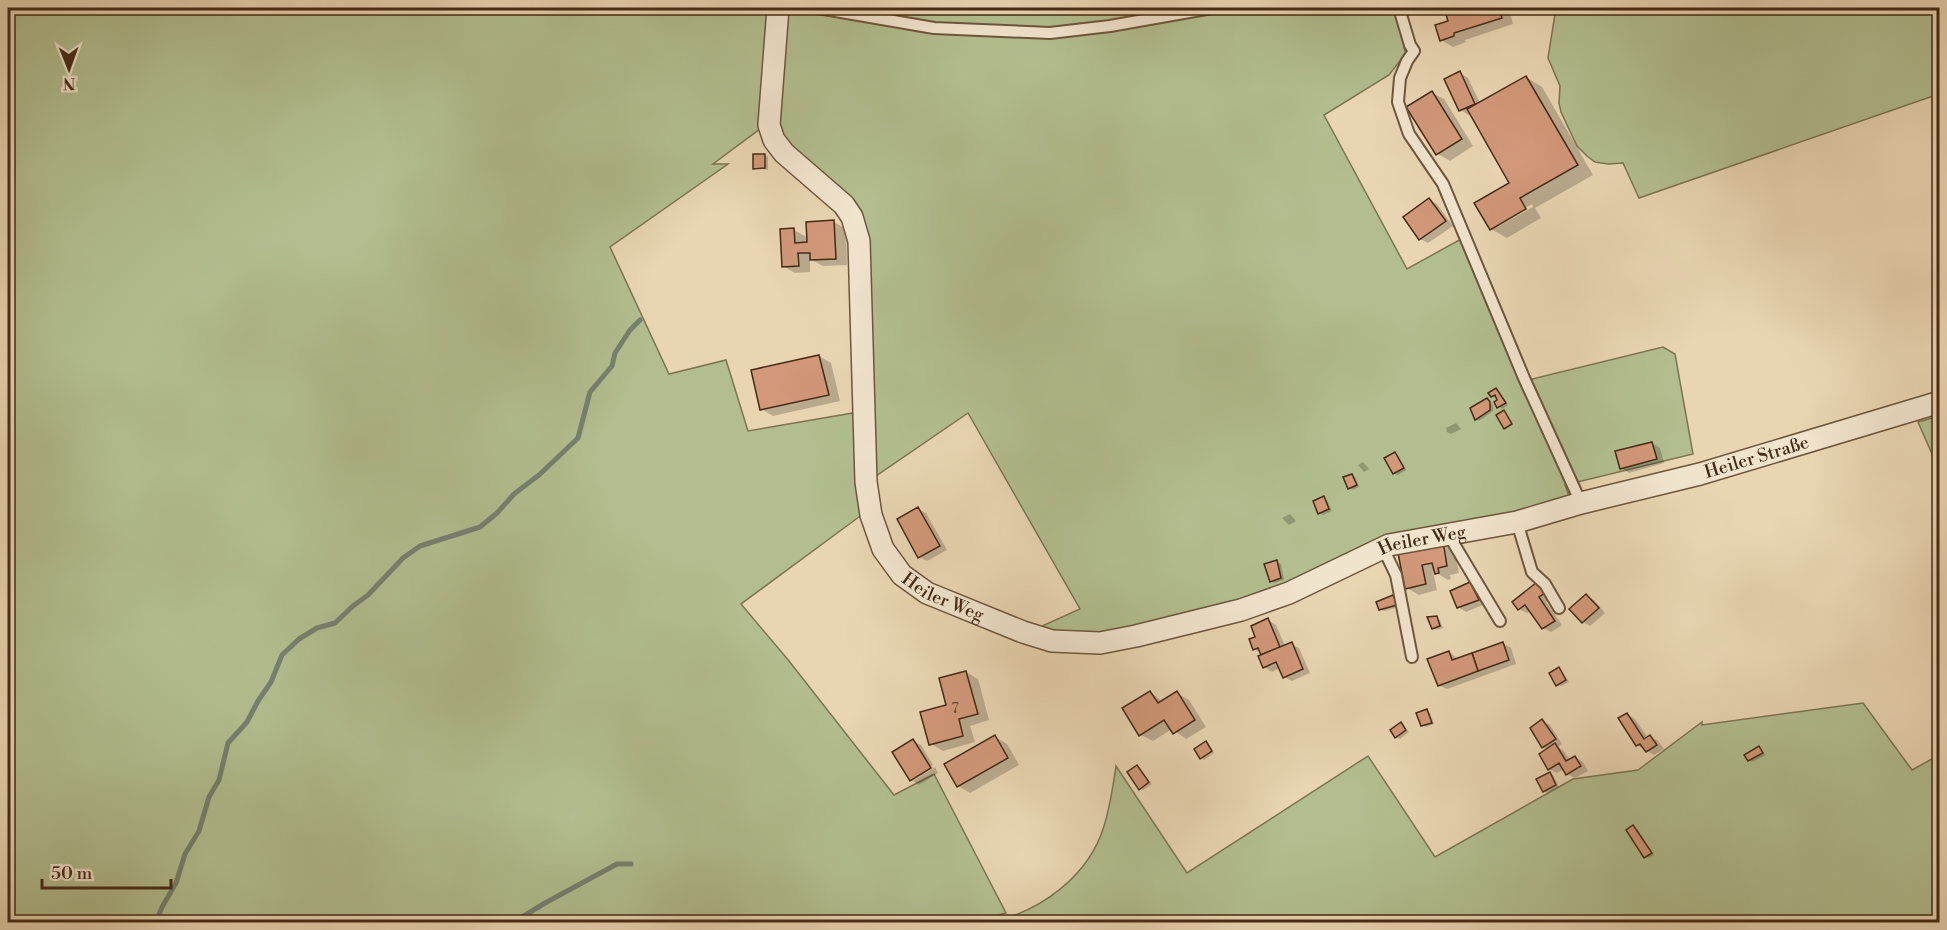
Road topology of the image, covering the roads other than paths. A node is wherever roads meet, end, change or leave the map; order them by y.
1 (778, 8) edge
2 (818, 8) edge
3 (1212, 8) edge
4 (1399, 8) edge
5 (1940, 402) edge
6 (1577, 504) junction
7 (1517, 522) junction
8 (1448, 534) junction
9 (1383, 548) junction
10 (1559, 608) dead end
11 (1500, 621) dead end
12 (1412, 657) dead end

1 - 9 street, Heiler Weg
2 - 3 lane
4 - 6 lane
5 - 6 street, Heiler Straße
6 - 7 street, Heiler Weg
7 - 8 street, Heiler Weg
7 - 10 lane
8 - 9 street, Heiler Weg
8 - 11 lane
9 - 12 lane

